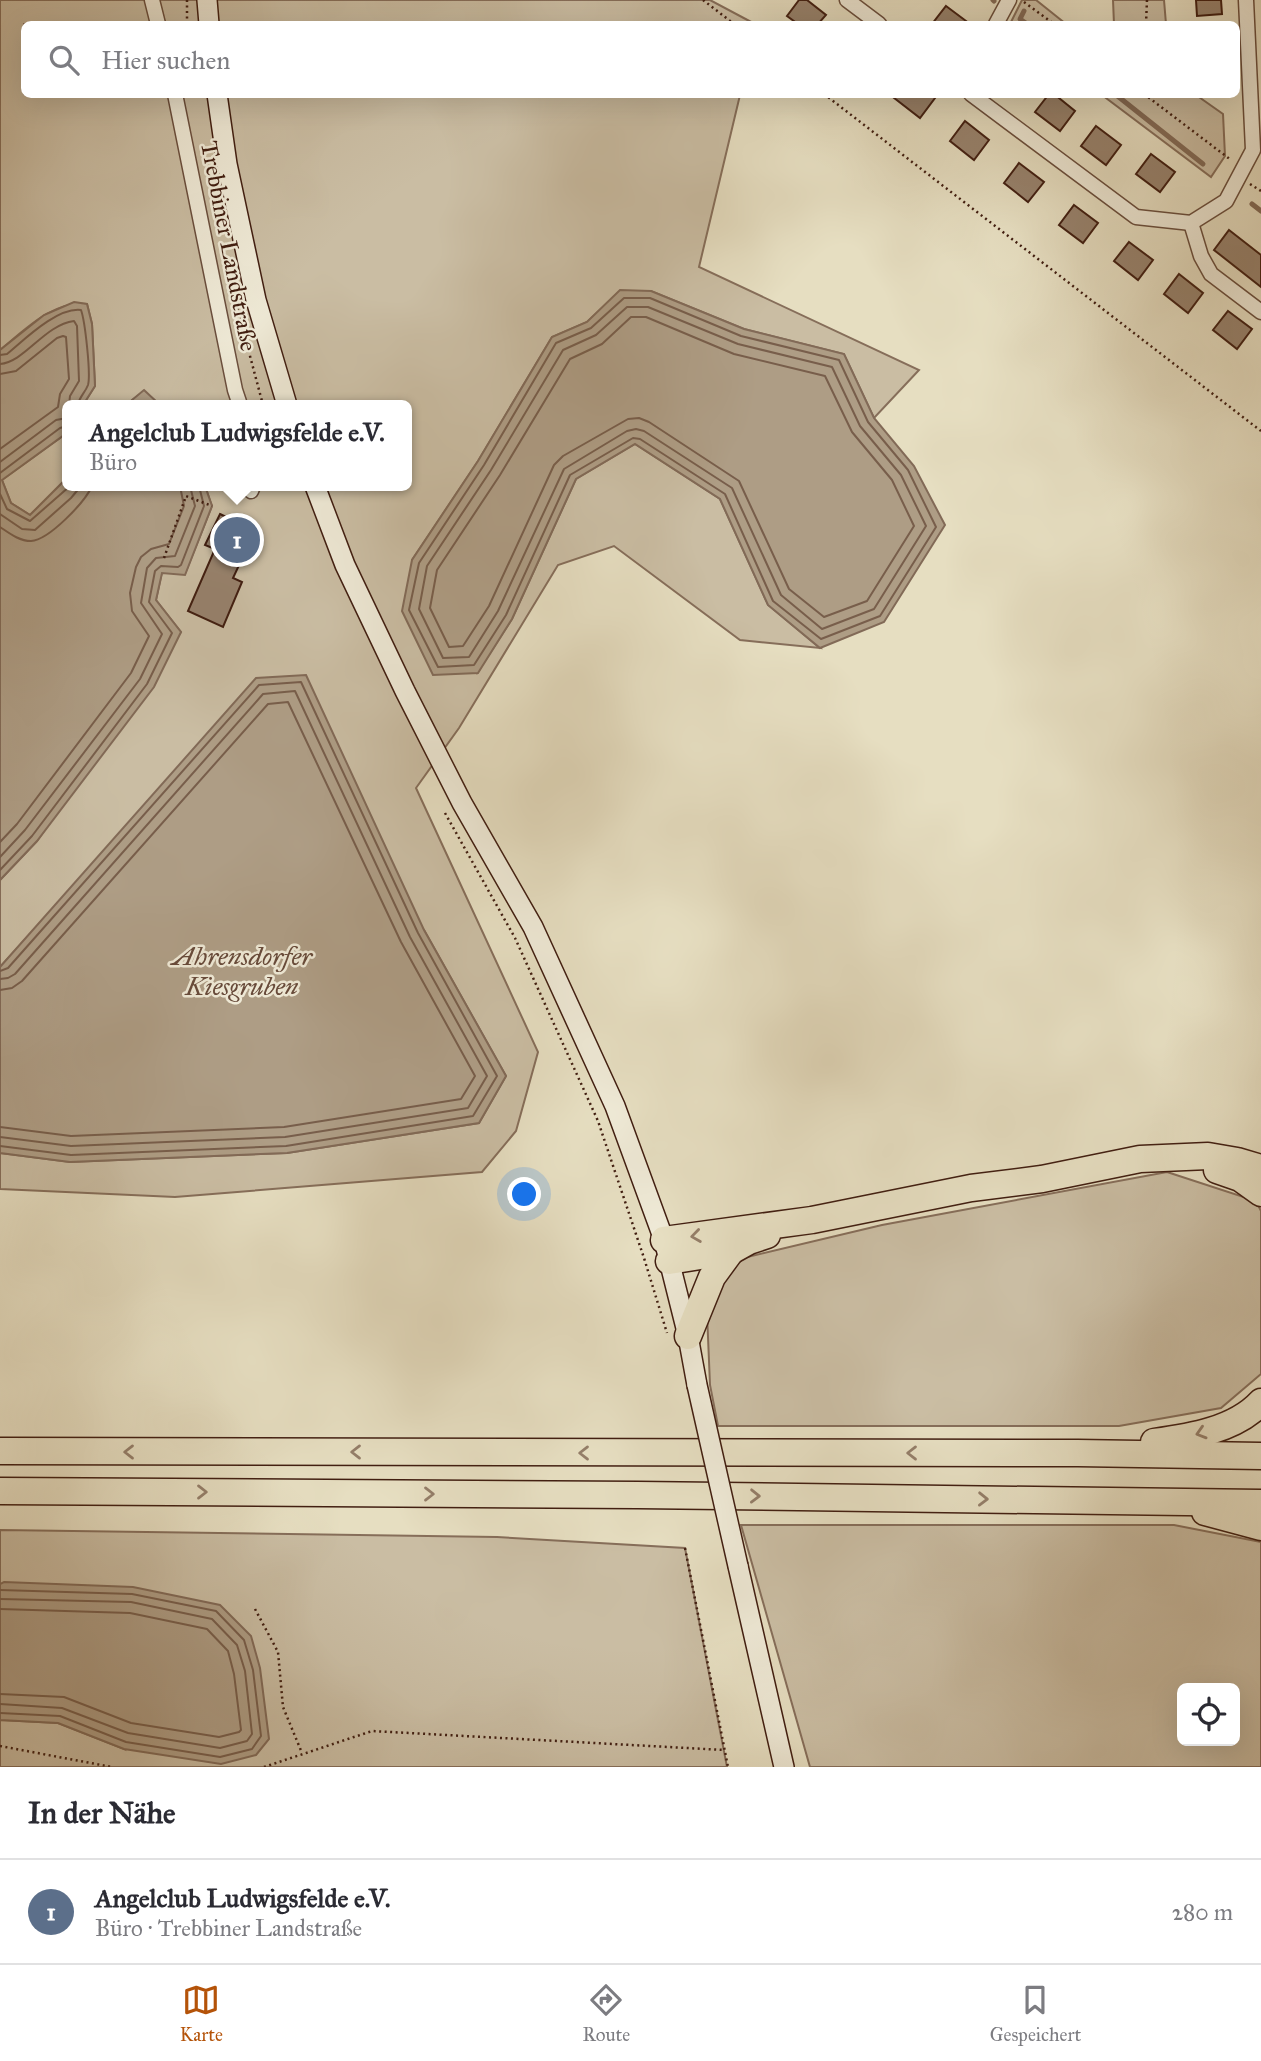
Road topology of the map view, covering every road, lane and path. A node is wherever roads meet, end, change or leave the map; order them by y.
1 (152, 0) edge
2 (187, 0) edge
3 (207, 0) edge
4 (703, 0) edge
5 (847, 0) edge
6 (1009, 0) edge
7 (1022, 0) edge
8 (1147, 0) edge
9 (1246, 0) edge
10 (157, 21) edge
11 (187, 21) edge
12 (209, 21) edge
13 (730, 21) edge
14 (875, 21) edge
15 (998, 21) edge
16 (1050, 21) edge
17 (1146, 21) edge
18 (176, 98) edge
19 (218, 98) edge
20 (829, 98) edge
21 (976, 98) edge
22 (1149, 98) edge
23 (1256, 108) edge
24 (1244, 167) junction
25 (1191, 223) junction
26 (1261, 312) edge
27 (238, 400) edge
28 (286, 400) edge
29 (1261, 431) edge
30 (317, 491) edge
31 (212, 506) dead end
32 (164, 558) dead end
33 (440, 803) dead end
34 (1175, 1157) junction
35 (1261, 1168) edge
36 (1261, 1193) edge
37 (812, 1220) junction
38 (666, 1250) junction
39 (731, 1251) junction
40 (678, 1336) junction
41 (1261, 1402) edge
42 (0, 1451) edge
43 (1078, 1453) junction
44 (1261, 1456) edge
45 (0, 1491) edge
46 (1163, 1501) junction
47 (1261, 1503) edge
48 (1261, 1527) edge
49 (685, 1548) dead end
50 (255, 1609) dead end
51 (0, 1746) edge
52 (724, 1750) junction
53 (302, 1753) junction
54 (112, 1767) edge
55 (264, 1767) edge
56 (727, 1767) edge
57 (784, 1767) edge

1 - 10 street
2 - 11 path
3 - 12 main road
4 - 13 path
5 - 14 street
6 - 15 street
7 - 16 path
8 - 17 path
9 - 23 street
18 - 27 street, Trebbiner Landstraße
19 - 28 main road
20 - 29 path
21 - 25 street
22 - 24 path
23 - 24 street
24 - 25 street
25 - 26 street
30 - 38 main road
31 - 32 path
33 - 40 path
34 - 35 highway
34 - 36 highway
34 - 37 highway
37 -> 38 highway
37 - 39 highway
38 - 39 highway
38 - 40 main road
39 - 40 highway
40 - 57 main road, bridge
41 -> 43 highway
43 -> 42 highway
43 - 44 highway
45 -> 46 highway
46 - 47 highway
46 - 48 highway
49 - 52 path
50 - 53 path
51 - 54 path
52 - 53 path
52 - 56 path
53 - 55 path

